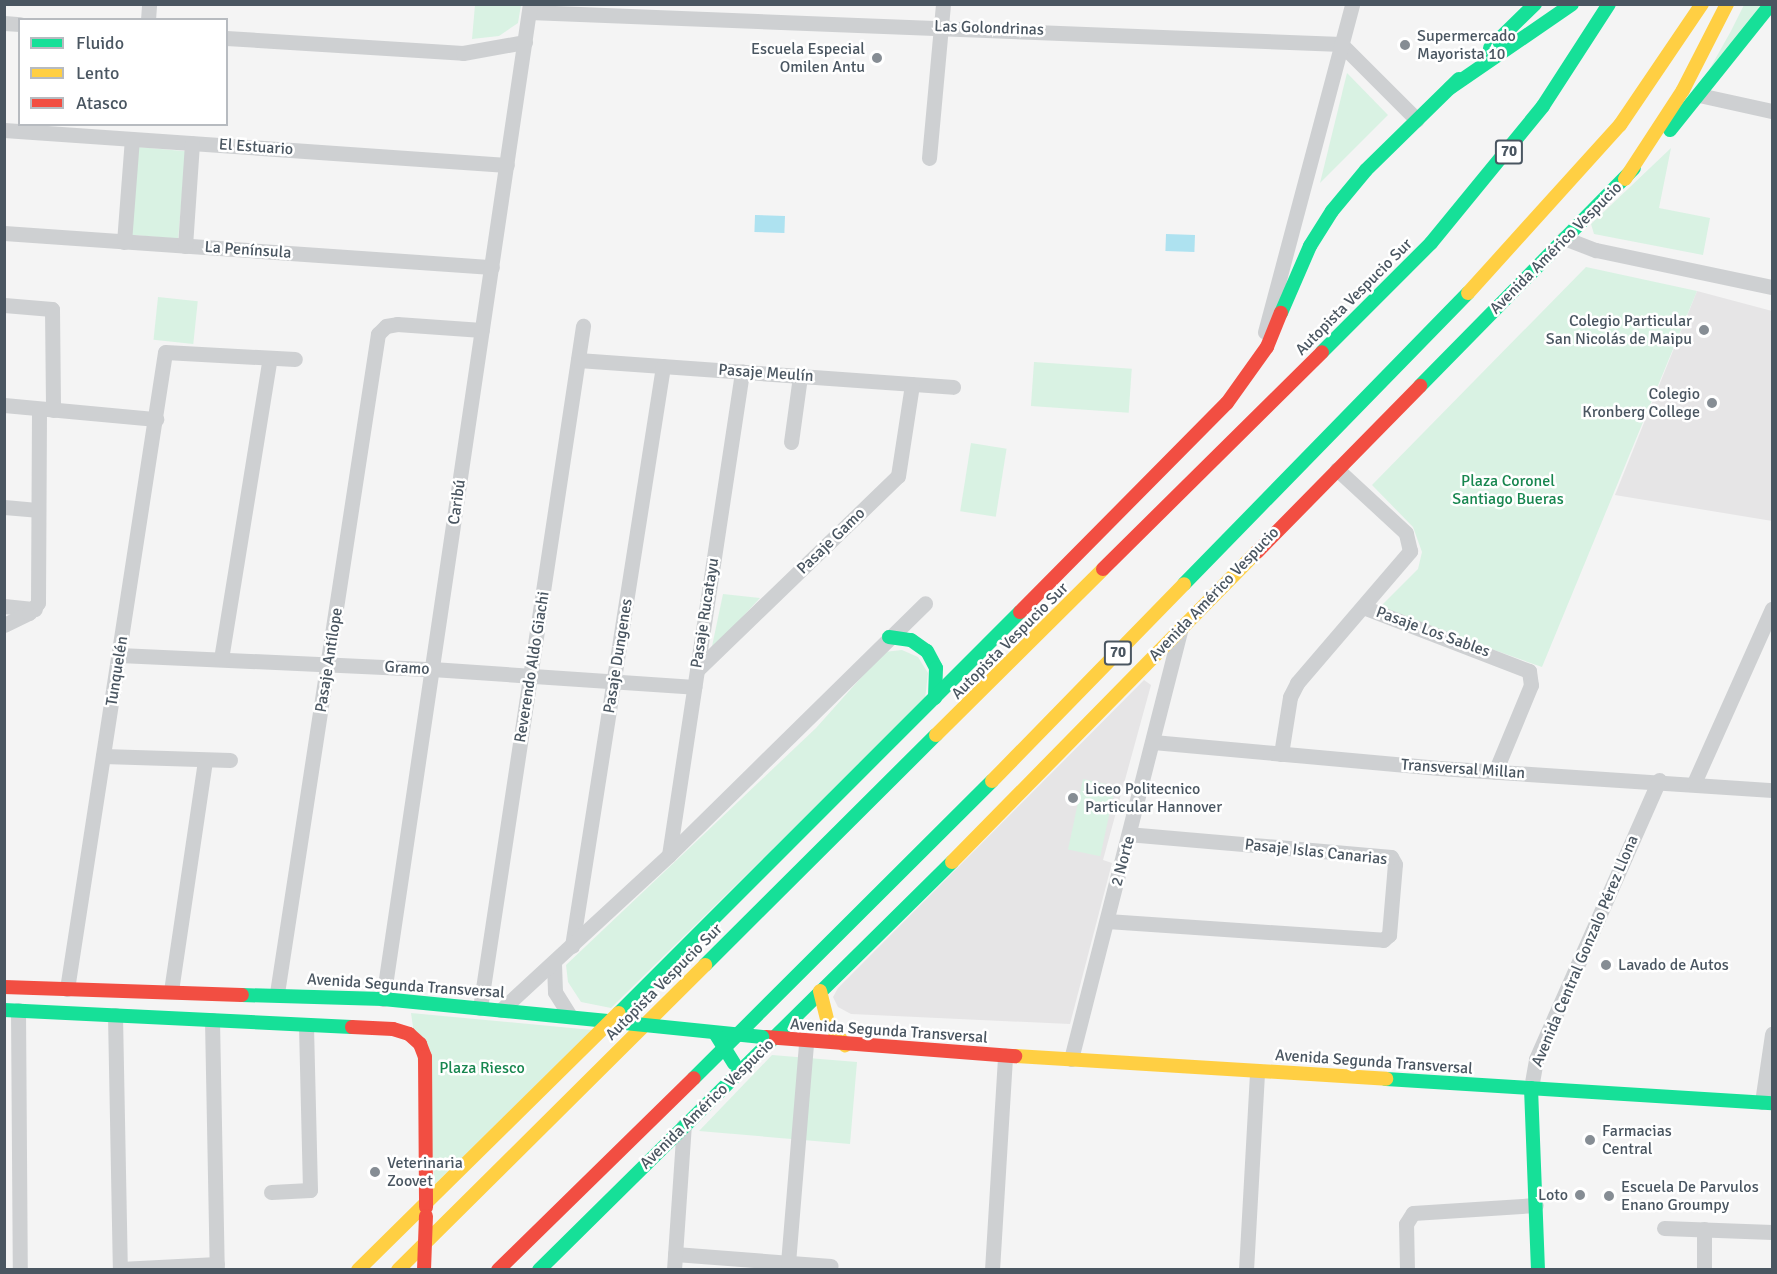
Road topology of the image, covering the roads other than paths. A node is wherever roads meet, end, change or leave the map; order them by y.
1 (943, 4) edge
2 (1352, 4) edge
3 (1535, 4) edge
4 (1572, 4) edge
5 (1609, 4) edge
6 (1702, 4) edge
7 (1727, 4) edge
8 (1771, 4) edge
9 (530, 8) edge
10 (941, 26) junction
11 (228, 38) edge
12 (525, 42) junction
13 (1341, 44) junction
14 (1450, 88) junction
15 (1699, 95) junction
16 (1773, 111) edge
17 (1417, 120) junction
18 (4, 130) edge
19 (132, 139) junction
20 (192, 143) junction
21 (929, 158) dead end
22 (507, 165) junction
23 (1625, 179) junction
24 (4, 233) edge
25 (1564, 238) junction
26 (124, 242) junction
27 (184, 246) junction
28 (492, 267) junction
29 (1773, 287) edge
30 (4, 304) edge
31 (583, 326) dead end
32 (482, 330) junction
33 (270, 358) junction
34 (295, 359) dead end
35 (578, 360) junction
36 (1257, 364) junction
37 (663, 366) junction
38 (742, 371) junction
39 (800, 376) junction
40 (912, 384) junction
41 (953, 387) dead end
42 (4, 405) edge
43 (46, 409) junction
44 (156, 419) junction
45 (791, 442) dead end
46 (1337, 469) junction
47 (4, 507) edge
48 (38, 510) junction
49 (925, 603) dead end
50 (4, 606) edge
51 (1363, 607) junction
52 (35, 609) junction
53 (1773, 609) edge
54 (4, 625) edge
55 (1181, 627) junction
56 (889, 637) junction
57 (119, 655) junction
58 (221, 659) junction
59 (329, 664) junction
60 (432, 669) junction
61 (697, 670) junction
62 (530, 676) junction
63 (614, 681) junction
64 (694, 687) junction
65 (935, 698) junction
66 (1154, 742) junction
67 (1281, 754) junction
68 (103, 756) junction
69 (205, 760) junction
70 (230, 760) dead end
71 (1495, 772) junction
72 (1659, 780) junction
73 (1694, 783) junction
74 (1773, 790) edge
75 (1130, 834) junction
76 (669, 855) junction
77 (1107, 921) junction
78 (572, 946) junction
79 (554, 963) junction
80 (4, 987) edge
81 (67, 989) junction
82 (171, 991) junction
83 (820, 991) junction
84 (277, 993) junction
85 (383, 999) junction
86 (480, 1008) junction
87 (11, 1010) edge
88 (501, 1010) junction
89 (115, 1015) junction
90 (570, 1016) junction
91 (212, 1020) junction
92 (609, 1021) junction
93 (306, 1025) junction
94 (715, 1033) junction
95 (1773, 1034) edge
96 (768, 1038) junction
97 (806, 1042) junction
98 (845, 1045) junction
99 (1005, 1055) junction
100 (1071, 1059) junction
101 (735, 1069) junction
102 (1257, 1071) junction
103 (1531, 1088) junction
104 (1767, 1102) edge
105 (684, 1125) junction
106 (271, 1192) dead end
107 (427, 1201) junction
108 (1536, 1205) junction
109 (1664, 1228) dead end
110 (1704, 1229) junction
111 (1773, 1232) edge
112 (559, 1250) junction
113 (674, 1262) edge
114 (788, 1263) junction
115 (831, 1266) dead end
116 (217, 1267) edge
117 (20, 1269) edge
118 (120, 1269) edge
119 (358, 1269) edge
120 (398, 1269) edge
121 (424, 1269) edge
122 (498, 1269) edge
123 (539, 1269) edge
124 (559, 1269) edge
125 (992, 1269) edge
126 (1246, 1269) edge
127 (1407, 1269) edge
128 (1538, 1269) edge
129 (1704, 1269) edge

1 - 10 street
2 - 13 street
3 - 14 main road
4 - 14 main road
5 - 120 main road, Autopista Vespucio Sur / 70
6 - 122 main road, 70
7 - 23 main road
8 - 15 main road, Avenida Américo Vespucio
9 - 10 street, Las Golondrinas
9 - 12 street, Caribú
10 - 13 street, Las Golondrinas
10 - 21 street
11 - 12 street
12 - 22 street, Caribú
13 - 17 street
13 - 36 street
14 - 17 main road
15 - 16 street
15 - 23 main road, Avenida Américo Vespucio
17 - 36 main road
18 - 19 street, El Estuario
19 - 20 street, El Estuario
19 - 26 street
20 - 22 street, El Estuario
20 - 27 street
22 - 28 street, Caribú
23 - 25 main road, Avenida Américo Vespucio
24 - 26 street, La Península
25 - 29 street
25 - 46 main road, Avenida Américo Vespucio
26 - 27 street, La Península
27 - 28 street, La Península
28 - 32 street, Caribú
30 - 43 street
31 - 35 street, Reverendo Aldo Giachi
32 - 59 street, Pasaje Antílope
32 - 60 street, Caribú
33 - 34 street
33 - 44 street, Tunquelén
33 - 58 street
35 - 37 street, Pasaje Meulín
35 - 62 street, Reverendo Aldo Giachi
36 - 65 main road
37 - 38 street, Pasaje Meulín
37 - 63 street, Pasaje Dungenes
38 - 39 street, Pasaje Meulín
38 - 61 street, Pasaje Rucatayu
39 - 40 street, Pasaje Meulín
39 - 45 street
40 - 41 street, Pasaje Meulín
40 - 61 street, Pasaje Gamo
42 - 43 street
43 - 44 street
43 - 48 street
44 - 57 street, Tunquelén
46 - 51 street
46 - 55 main road, Avenida Américo Vespucio
47 - 48 street
48 - 52 street
49 - 56 street
50 - 52 street
51 - 67 street, Pasaje Los Sables
51 - 71 street, Pasaje Los Sables
52 - 54 street
53 - 73 street
55 - 66 street, 2 Norte
55 - 83 main road, Avenida Américo Vespucio
56 - 65 main road
56 - 76 street
57 - 58 street, Gramo
57 - 68 street, Tunquelén
58 - 59 street, Gramo
59 - 60 street, Gramo
59 - 84 street, Pasaje Antílope
60 - 62 street, Gramo
60 - 85 street, Caribú
61 - 64 street, Pasaje Rucatayu
62 - 63 street, Gramo
62 - 86 street, Reverendo Aldo Giachi
63 - 64 street, Gramo
63 - 78 street, Pasaje Dungenes
64 - 76 street, Pasaje Rucatayu
65 - 92 main road
66 - 67 street, Transversal Millan
66 - 75 street, 2 Norte
67 - 71 street, Transversal Millan
68 - 69 street
68 - 81 street, Tunquelén
69 - 70 street
69 - 82 street
71 - 72 street, Transversal Millan
72 - 73 street, Transversal Millan
72 - 103 street, Avenida Central Gonzalo Pérez Llona
73 - 74 street, Transversal Millan
75 - 77 street, 2 Norte
75 - 77 street, Pasaje Islas Canarias
76 - 78 street
77 - 100 street, 2 Norte
78 - 79 street
79 - 88 street
79 - 90 street
80 - 81 main road, Avenida Segunda Transversal
81 - 82 main road, Avenida Segunda Transversal
82 - 84 main road, Avenida Segunda Transversal
83 - 96 main road, Avenida Américo Vespucio
83 - 98 main road
84 - 85 main road, Avenida Segunda Transversal
85 - 86 main road, Avenida Segunda Transversal
86 - 88 main road, Avenida Segunda Transversal
87 - 89 main road
87 - 117 street
88 - 90 main road, Avenida Segunda Transversal
89 - 91 main road
89 - 118 street
90 - 92 main road, Avenida Segunda Transversal
91 - 93 main road
91 - 116 street
92 - 94 main road, Avenida Segunda Transversal, bridge
92 - 107 main road
93 - 106 street
93 - 107 main road
94 - 96 main road, Avenida Segunda Transversal, bridge
94 - 101 main road, bridge
95 - 104 street
96 - 97 main road, Avenida Segunda Transversal
96 - 101 main road, Avenida Américo Vespucio
97 - 98 main road, Avenida Segunda Transversal
97 - 114 street
98 - 99 main road, Avenida Segunda Transversal
99 - 100 main road, Avenida Segunda Transversal
99 - 125 street
100 - 102 main road, Avenida Segunda Transversal
101 - 105 main road, Avenida Américo Vespucio
102 - 103 main road, Avenida Segunda Transversal
102 - 126 street
103 - 104 main road, Avenida Segunda Transversal
103 - 108 main road, Avenida Central Gonzalo Pérez Llona
105 - 112 main road, Avenida Américo Vespucio
105 - 113 street
107 - 119 main road
107 - 121 main road, bridge
108 - 127 street
108 - 128 main road, Avenida Central Gonzalo Pérez Llona
109 - 110 street
110 - 111 street
110 - 129 street
112 - 123 main road, Avenida Américo Vespucio
112 - 124 street
113 - 114 street
114 - 115 street
116 - 118 street

